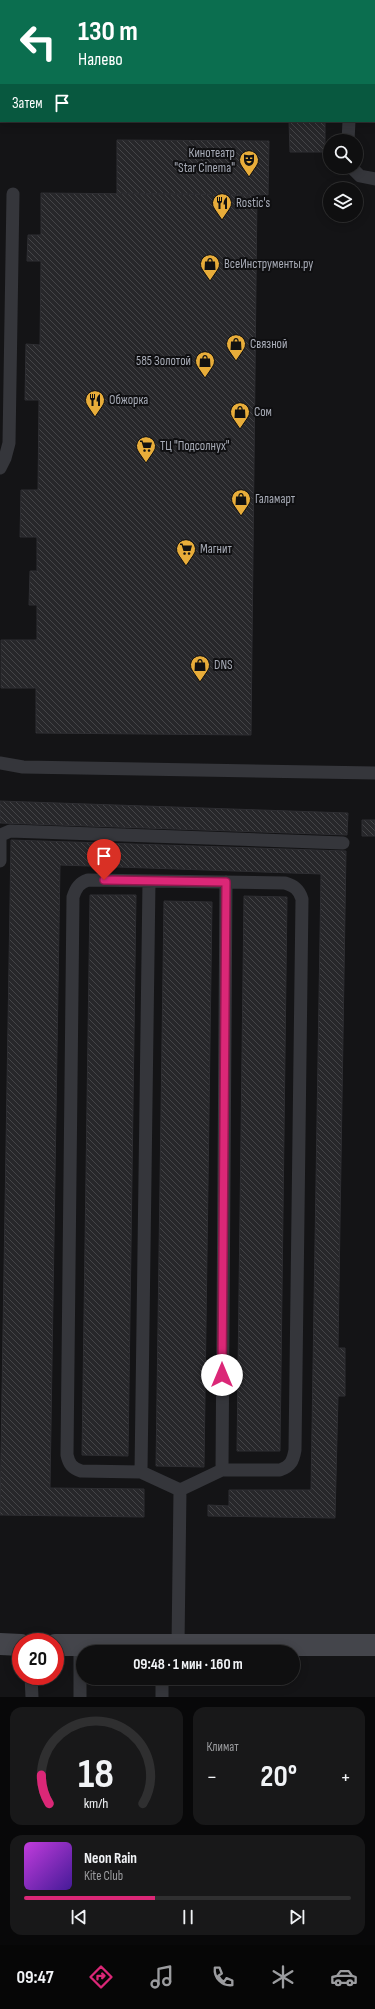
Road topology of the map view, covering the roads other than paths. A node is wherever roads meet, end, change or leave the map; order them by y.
1 (348, 122) edge
2 (348, 134) edge
3 (358, 174) edge
4 (375, 179) edge
5 (13, 194) dead end
6 (0, 468) edge
7 (0, 763) edge
8 (375, 773) edge
9 (0, 835) edge
10 (343, 843) dead end
11 (0, 861) edge
12 (149, 881) junction
13 (226, 882) junction
14 (222, 1470) junction
15 (141, 1472) junction
16 (180, 1490) junction
17 (0, 1644) edge
18 (12, 1645) edge
19 (64, 1645) edge
20 (76, 1645) edge
21 (168, 1645) edge
22 (375, 1645) edge
23 (300, 1646) edge
24 (31, 1685) edge
25 (80, 1685) edge
26 (162, 1685) edge
27 (32, 1697) edge
28 (80, 1697) edge
29 (162, 1697) edge

1 - 2 lane
3 - 4 lane
5 - 6 lane
7 - 8 lane
9 - 10 lane
9 - 11 lane
12 - 13 lane
12 - 15 lane
12 - 15 lane
13 - 14 lane
13 - 14 lane
14 - 16 lane
15 - 16 lane
16 - 21 lane
17 - 18 main road
19 - 20 main road
22 - 23 main road
24 - 27 lane
25 - 28 lane
26 - 29 lane

